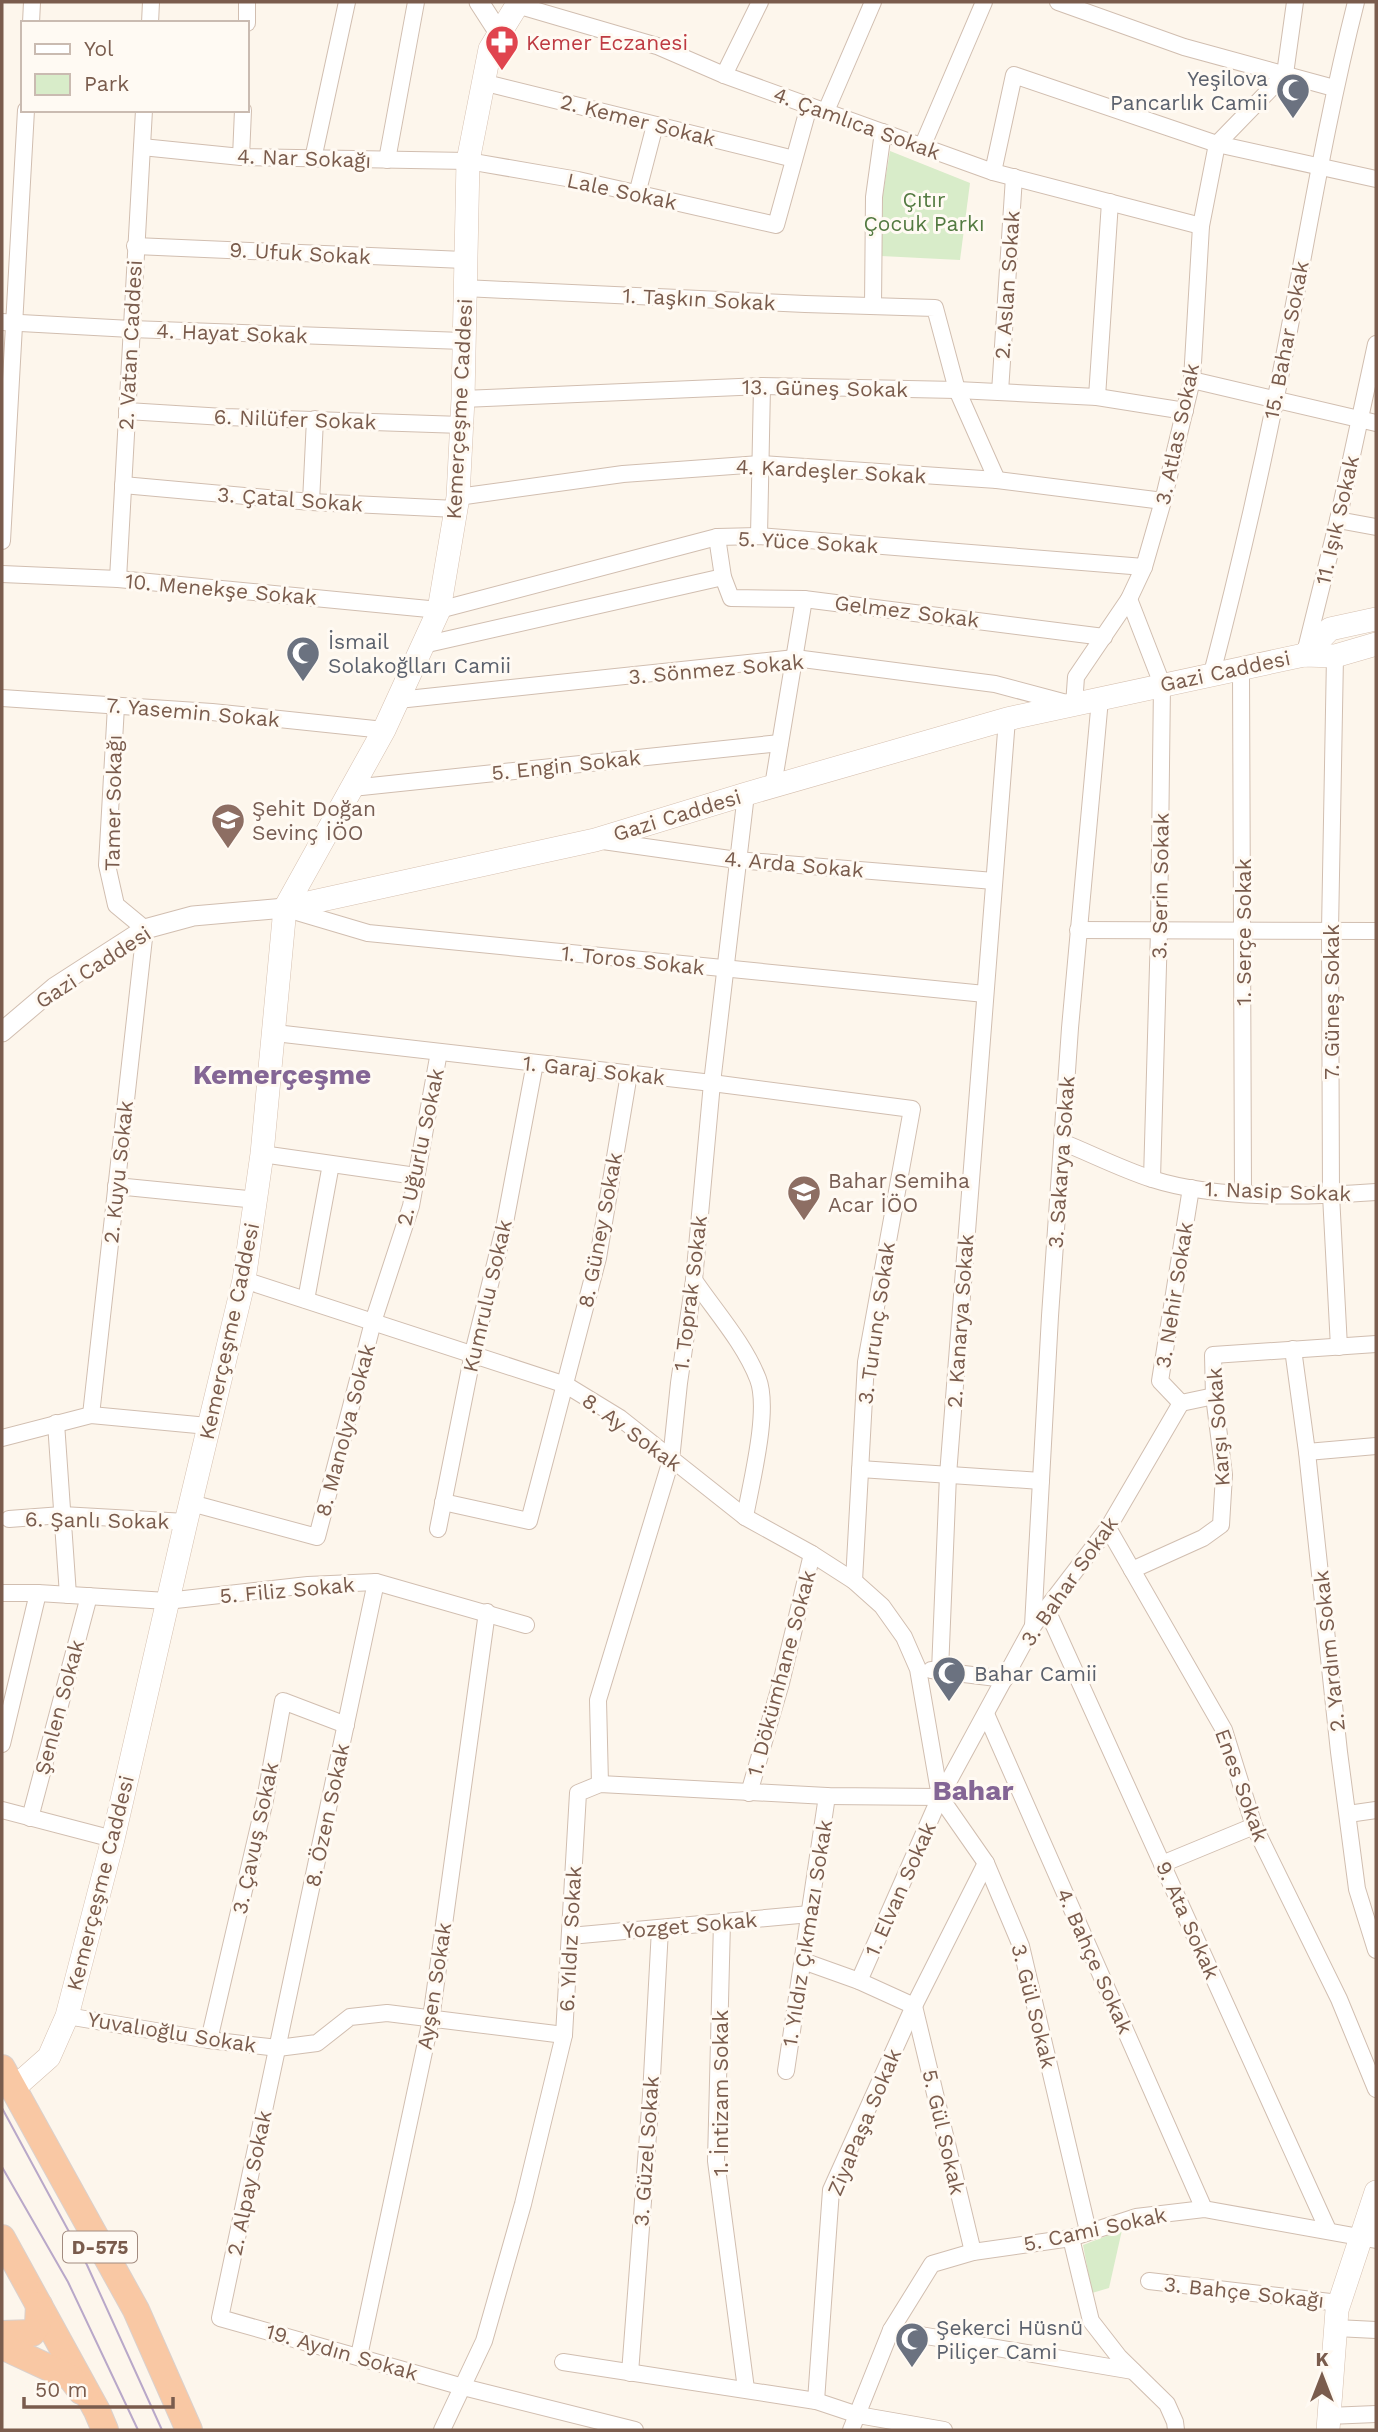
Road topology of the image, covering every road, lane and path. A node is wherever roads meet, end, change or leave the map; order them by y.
1 (32, 2) edge
2 (151, 2) edge
3 (247, 2) edge
4 (347, 2) edge
5 (416, 2) edge
6 (479, 2) edge
7 (760, 2) edge
8 (873, 2) edge
9 (984, 2) edge
10 (1058, 2) edge
11 (1295, 2) edge
12 (1356, 2) edge
13 (518, 3) edge
14 (31, 21) edge
15 (150, 21) edge
16 (247, 21) edge
17 (499, 33) junction
18 (1285, 74) junction
19 (724, 75) junction
20 (482, 82) junction
21 (1334, 88) junction
22 (810, 106) junction
23 (826, 111) junction
24 (26, 112) edge
25 (144, 112) edge
26 (243, 112) edge
27 (655, 125) junction
28 (883, 132) junction
29 (1217, 144) junction
30 (142, 147) junction
31 (922, 147) junction
32 (241, 157) junction
33 (313, 159) junction
34 (794, 159) junction
35 (387, 160) junction
36 (468, 161) junction
37 (1319, 166) junction
38 (993, 172) junction
39 (1014, 177) junction
40 (1376, 179) edge
41 (637, 194) junction
42 (1110, 202) junction
43 (1201, 226) junction
44 (135, 246) junction
45 (464, 260) junction
46 (464, 288) junction
47 (873, 306) junction
48 (9, 322) edge
49 (131, 329) junction
50 (463, 341) junction
51 (1376, 344) edge
52 (1192, 380) junction
53 (762, 386) junction
54 (957, 390) junction
55 (1000, 392) junction
56 (1097, 397) junction
57 (463, 399) junction
58 (1276, 399) junction
59 (127, 411) junction
60 (1185, 411) junction
61 (314, 419) junction
62 (1368, 421) edge
63 (462, 425) junction
64 (760, 464) junction
65 (998, 480) junction
66 (123, 485) junction
67 (1163, 501) junction
68 (311, 502) junction
69 (457, 503) junction
70 (1338, 520) junction
71 (1376, 527) edge
72 (759, 536) junction
73 (717, 537) junction
74 (2, 541) edge
75 (1144, 567) junction
76 (2, 574) edge
77 (723, 577) junction
78 (118, 579) junction
79 (804, 599) junction
80 (1129, 599) junction
81 (439, 610) junction
82 (1376, 619) edge
83 (1104, 637) junction
84 (1376, 644) edge
85 (423, 645) junction
86 (1304, 655) junction
87 (1335, 656) junction
88 (795, 658) junction
89 (1241, 670) junction
90 (1211, 677) junction
91 (1162, 684) junction
92 (2, 698) edge
93 (1100, 699) junction
94 (398, 700) junction
95 (1074, 705) junction
96 (116, 706) junction
97 (1007, 719) junction
98 (384, 730) junction
99 (780, 743) junction
100 (773, 786) junction
101 (352, 788) junction
102 (746, 793) junction
103 (595, 840) junction
104 (737, 860) junction
105 (994, 881) junction
106 (285, 908) junction
107 (145, 929) junction
108 (1243, 929) junction
109 (1079, 930) junction
110 (1159, 930) junction
111 (1330, 930) junction
112 (1376, 931) edge
113 (726, 970) junction
114 (985, 994) junction
115 (2, 1032) edge
116 (275, 1033) junction
117 (439, 1052) junction
118 (535, 1063) junction
119 (629, 1074) junction
120 (712, 1083) junction
121 (912, 1109) joint
122 (1062, 1142) junction
123 (262, 1154) junction
124 (331, 1164) junction
125 (416, 1176) junction
126 (1152, 1179) junction
127 (116, 1186) junction
128 (1191, 1188) junction
129 (1376, 1192) edge
130 (1243, 1193) junction
131 (1331, 1195) junction
132 (257, 1200) junction
133 (244, 1280) junction
134 (694, 1280) junction
135 (306, 1300) junction
136 (373, 1322) junction
137 (1376, 1344) edge
138 (1339, 1346) junction
139 (1293, 1349) junction
140 (473, 1353) junction
141 (566, 1385) junction
142 (1214, 1396) junction
143 (1181, 1403) junction
144 (91, 1415) junction
145 (56, 1423) junction
146 (208, 1426) junction
147 (2, 1438) edge
148 (1376, 1446) edge
149 (1307, 1452) junction
150 (671, 1460) junction
151 (860, 1469) junction
152 (948, 1475) junction
153 (1041, 1481) junction
154 (443, 1502) junction
155 (188, 1512) junction
156 (62, 1515) junction
157 (745, 1517) junction
158 (9, 1519) dead end
159 (1108, 1528) junction
160 (438, 1529) dead end
161 (317, 1537) joint
162 (812, 1554) junction
163 (1132, 1570) junction
164 (854, 1581) junction
165 (376, 1582) junction
166 (2, 1593) edge
167 (38, 1593) junction
168 (68, 1595) junction
169 (89, 1596) junction
170 (167, 1601) junction
171 (1047, 1610) junction
172 (487, 1612) junction
173 (526, 1625) dead end
174 (1033, 1626) junction
175 (918, 1669) junction
176 (940, 1671) junction
177 (1004, 1679) junction
178 (986, 1714) junction
179 (346, 1725) junction
180 (2, 1744) edge
181 (600, 1784) junction
182 (750, 1793) junction
183 (827, 1796) junction
184 (940, 1797) junction
185 (2, 1810) edge
186 (1376, 1810) edge
187 (1348, 1814) junction
188 (30, 1818) junction
189 (1254, 1826) junction
190 (113, 1839) junction
191 (986, 1863) junction
192 (1162, 1864) junction
193 (810, 1914) junction
194 (722, 1922) junction
195 (660, 1929) junction
196 (570, 1936) junction
197 (1376, 1950) edge
198 (803, 1961) junction
199 (859, 1981) junction
200 (914, 2006) junction
201 (66, 2016) junction
202 (430, 2020) junction
203 (564, 2035) junction
204 (209, 2040) junction
205 (278, 2048) junction
206 (786, 2071) dead end
207 (8, 2078) edge
208 (1376, 2089) edge
209 (1376, 2192) edge
210 (1204, 2209) junction
211 (1328, 2230) junction
212 (1088, 2231) junction
213 (1368, 2237) edge
214 (2, 2238) edge
215 (1071, 2238) junction
216 (973, 2252) junction
217 (1149, 2281) dead end
218 (1339, 2303) junction
219 (39, 2305) junction
220 (220, 2318) joint
221 (1336, 2328) junction
222 (891, 2330) junction
223 (1376, 2330) edge
224 (2, 2334) edge
225 (2, 2346) edge
226 (359, 2356) junction
227 (562, 2362) dead end
228 (1133, 2371) junction
229 (630, 2373) junction
230 (463, 2387) junction
231 (746, 2389) junction
232 (816, 2401) junction
233 (1376, 2414) edge
234 (858, 2415) junction
235 (101, 2420) edge
236 (1328, 2423) edge
237 (189, 2430) edge
238 (442, 2430) edge
239 (635, 2430) edge
240 (851, 2430) edge
241 (944, 2430) edge
242 (1176, 2430) edge

1 - 14 street
2 - 15 street
3 - 16 street
4 - 33 street
5 - 35 street
6 - 17 street
7 - 19 street
8 - 23 street
9 - 31 street
10 - 18 street
11 - 18 street
12 - 21 street, 15. Bahar Sokak
13 - 17 main road, Kemerçeşme Caddesi
13 - 19 street, 4. Çamlıca Sokak
17 - 20 main road, Kemerçeşme Caddesi
18 - 21 street
18 - 29 street
19 - 22 street, 4. Çamlıca Sokak
20 - 27 street, 2. Kemer Sokak
20 - 36 main road, Kemerçeşme Caddesi
21 - 37 street, 15. Bahar Sokak
22 - 23 street, 4. Çamlıca Sokak
22 - 34 street
23 - 28 street, 4. Çamlıca Sokak
24 - 48 street
25 - 30 street, 2. Vatan Caddesi
26 - 32 street
27 - 34 street, 2. Kemer Sokak
27 - 41 street
28 - 31 street, 4. Çamlıca Sokak
28 - 47 street
29 - 37 street
29 - 38 street
29 - 43 street, 3. Atlas Sokak
30 - 32 street, 4. Nar Sokağı
30 - 44 street, 2. Vatan Caddesi
31 - 38 street, 4. Çamlıca Sokak
32 - 33 street, 4. Nar Sokağı
33 - 35 street, 4. Nar Sokağı
34 - 41 street, Lale Sokak
35 - 36 street, 4. Nar Sokağı
36 - 41 street, Lale Sokak
36 - 45 main road, Kemerçeşme Caddesi
37 - 40 street
37 - 58 street, 15. Bahar Sokak
38 - 39 street, 4. Çamlıca Sokak
39 - 42 street, 4. Çamlıca Sokak
39 - 55 street, 2. Aslan Sokak
42 - 43 street, 4. Çamlıca Sokak
42 - 56 street
43 - 52 street, 3. Atlas Sokak
44 - 45 street, 9. Ufuk Sokak
44 - 49 street, 2. Vatan Caddesi
45 - 46 main road, Kemerçeşme Caddesi
46 - 47 street, 1. Taşkın Sokak
46 - 50 main road, Kemerçeşme Caddesi
47 - 54 street, 1. Taşkın Sokak
48 - 49 street, 4. Hayat Sokak
48 - 74 street
49 - 50 street, 4. Hayat Sokak
49 - 59 street, 2. Vatan Caddesi
50 - 57 main road, Kemerçeşme Caddesi
51 - 62 street, 11. Işık Sokak
52 - 58 street
52 - 60 street, 3. Atlas Sokak
53 - 54 street, 13. Güneş Sokak
53 - 57 street, 13. Güneş Sokak
53 - 64 street
54 - 55 street, 13. Güneş Sokak
54 - 65 street
55 - 56 street, 13. Güneş Sokak
56 - 60 street, 13. Güneş Sokak
57 - 63 main road, Kemerçeşme Caddesi
58 - 62 street
58 - 90 street, 15. Bahar Sokak
59 - 61 street, 6. Nilüfer Sokak
59 - 66 street, 2. Vatan Caddesi
60 - 67 street, 3. Atlas Sokak
61 - 63 street, 6. Nilüfer Sokak
61 - 68 street
62 - 70 street, 11. Işık Sokak
63 - 69 main road, Kemerçeşme Caddesi
64 - 65 street, 4. Kardeşler Sokak
64 - 69 street, 4. Kardeşler Sokak
64 - 72 street
65 - 67 street, 4. Kardeşler Sokak
66 - 68 street, 3. Çatal Sokak
66 - 78 street, 2. Vatan Caddesi
67 - 75 street, 3. Atlas Sokak
68 - 69 street, 3. Çatal Sokak
69 - 81 main road, Kemerçeşme Caddesi
70 - 71 street
70 - 86 street, 11. Işık Sokak
72 - 73 street, 5. Yüce Sokak
72 - 75 street, 5. Yüce Sokak
73 - 77 street
73 - 81 street, 5. Yüce Sokak
75 - 80 street, 3. Atlas Sokak
76 - 78 street, 10. Menekşe Sokak
77 - 79 street, Gelmez Sokak
77 - 85 street
78 - 81 street, 10. Menekşe Sokak
79 - 83 street, Gelmez Sokak
79 - 88 street
80 - 83 street, 3. Atlas Sokak
80 - 91 street, 3. Serin Sokak
81 - 85 main road, Kemerçeşme Caddesi
82 - 86 main road
83 - 95 street, 3. Atlas Sokak
84 - 87 main road, Gazi Caddesi
85 - 94 main road, Kemerçeşme Caddesi
86 - 87 main road, Gazi Caddesi
86 - 89 main road, Gazi Caddesi
87 - 111 street, 7. Güneş Sokak
88 - 94 street, 3. Sönmez Sokak
88 - 95 street, 3. Sönmez Sokak
88 - 99 street
89 - 90 main road, Gazi Caddesi
89 - 108 street, 1. Serçe Sokak
90 - 91 main road, Gazi Caddesi
91 - 93 main road, Gazi Caddesi
91 - 110 street, 3. Serin Sokak
92 - 96 street, 7. Yasemin Sokak
93 - 95 main road, Gazi Caddesi
93 - 109 street, 3. Sakarya Sokak
94 - 98 main road, Kemerçeşme Caddesi
95 - 97 main road, Gazi Caddesi
96 - 98 street, 7. Yasemin Sokak
96 - 107 street, Tamer Sokağı
97 - 100 main road, Gazi Caddesi
97 - 105 street, 2. Kanarya Sokak
98 - 101 main road, Kemerçeşme Caddesi
99 - 100 street
99 - 101 street, 5. Engin Sokak
100 - 102 main road, Gazi Caddesi
101 - 106 main road, Kemerçeşme Caddesi
102 - 103 main road, Gazi Caddesi
102 - 104 street, 1. Toprak Sokak
103 - 104 street, 4. Arda Sokak
103 - 106 main road, Gazi Caddesi
104 - 105 street, 4. Arda Sokak
104 - 113 street, 1. Toprak Sokak
105 - 114 street, 2. Kanarya Sokak
106 - 107 street, Gazi Caddesi
106 - 113 street, 1. Toros Sokak
106 - 116 main road, Kemerçeşme Caddesi
107 - 115 street, Gazi Caddesi
107 - 127 street, 2. Kuyu Sokak
108 - 110 street
108 - 111 street
108 - 130 street, 1. Serçe Sokak
109 - 110 street
109 - 122 street, 3. Sakarya Sokak
110 - 126 street, 3. Serin Sokak
111 - 112 street
111 - 131 street, 7. Güneş Sokak
113 - 114 street, 1. Toros Sokak
113 - 120 street, 1. Toprak Sokak
114 - 152 street, 2. Kanarya Sokak
116 - 117 street, 1. Garaj Sokak
116 - 123 main road, Kemerçeşme Caddesi
117 - 118 street, 1. Garaj Sokak
117 - 125 street, 2. Uğurlu Sokak
118 - 119 street, 1. Garaj Sokak
118 - 140 street, Kumrulu Sokak
119 - 120 street, 1. Garaj Sokak
119 - 141 street, 8. Güney Sokak
120 - 121 street, 1. Garaj Sokak
120 - 134 street, 1. Toprak Sokak
121 - 151 street, 3. Turunç Sokak
122 - 126 street, 1. Nasip Sokak
122 - 153 street, 3. Sakarya Sokak
123 - 124 street
123 - 132 main road, Kemerçeşme Caddesi
124 - 125 street
124 - 135 street
125 - 136 street, 2. Uğurlu Sokak
126 - 128 street, 1. Nasip Sokak
127 - 132 street
127 - 144 street, 2. Kuyu Sokak
128 - 130 street, 1. Nasip Sokak
128 - 143 street, 3. Nehir Sokak
129 - 131 street, 1. Nasip Sokak
130 - 131 street, 1. Nasip Sokak
131 - 138 street, 7. Güneş Sokak
132 - 133 main road, Kemerçeşme Caddesi
133 - 135 street, 8. Ay Sokak
133 - 146 main road, Kemerçeşme Caddesi
134 - 150 street, 1. Toprak Sokak
134 - 157 street
135 - 136 street, 8. Ay Sokak
136 - 140 street, 8. Ay Sokak
136 - 161 street, 8. Manolya Sokak
137 - 138 street
138 - 139 street
139 - 142 street, Karşı Sokak
139 - 149 street, 2. Yardım Sokak
140 - 141 street, 8. Ay Sokak
140 - 154 street, Kumrulu Sokak
141 - 150 street, 8. Ay Sokak
141 - 154 street, 8. Güney Sokak
142 - 143 street
142 - 163 street, Karşı Sokak
143 - 159 street, 3. Bahar Sokak
144 - 145 street
144 - 146 street
145 - 147 street
145 - 156 street
146 - 155 main road, Kemerçeşme Caddesi
148 - 149 street
149 - 187 street, 2. Yardım Sokak
150 - 157 street, 8. Ay Sokak
150 - 181 street, 1. Toprak Sokak
151 - 152 street
151 - 164 street, 3. Turunç Sokak
152 - 153 street
152 - 176 street, 2. Kanarya Sokak
153 - 174 street, 3. Sakarya Sokak
154 - 160 street, Kumrulu Sokak
155 - 156 street, 6. Şanlı Sokak
155 - 161 street, 6. Şanlı Sokak
155 - 170 main road, Kemerçeşme Caddesi
156 - 158 street, 6. Şanlı Sokak
156 - 168 street
157 - 162 street, 8. Ay Sokak
159 - 163 street, Enes Sokak
159 - 171 street, 3. Bahar Sokak
162 - 164 street, 8. Ay Sokak
162 - 182 street, 1. Dökümhane Sokak
163 - 189 street, Enes Sokak
164 - 175 street, 8. Ay Sokak
165 - 170 street, 5. Filiz Sokak
165 - 172 street, 5. Filiz Sokak
165 - 179 street, 8. Özen Sokak
166 - 167 street, 5. Filiz Sokak
167 - 168 street, 5. Filiz Sokak
167 - 180 street
168 - 169 street, 5. Filiz Sokak
169 - 170 street, 5. Filiz Sokak
169 - 188 street, Şenlen Sokak
170 - 190 main road, Kemerçeşme Caddesi
171 - 174 street, 3. Bahar Sokak
171 - 192 street, 9. Ata Sokak
172 - 173 street, 5. Filiz Sokak
172 - 202 street, Ayşen Sokak
174 - 177 street, 3. Bahar Sokak
175 - 176 street
175 - 184 street, 8. Ay Sokak
176 - 177 street
177 - 178 street, 3. Bahar Sokak
178 - 184 street, 3. Bahar Sokak
178 - 210 street, 4. Bahçe Sokak
179 - 204 street, 3. Çavuş Sokak
179 - 205 street, 8. Özen Sokak
181 - 182 street
181 - 196 street, 6. Yıldız Sokak
182 - 183 street
183 - 184 street
183 - 193 street, 1. Yıldız Çıkmazı Sokak
184 - 191 street, 3. Gül Sokak
184 - 199 street, 1. Elvan Sokak
185 - 188 street
186 - 187 street
187 - 197 street, 2. Yardım Sokak
188 - 190 street
189 - 192 street
189 - 208 street, Enes Sokak
190 - 201 main road, Kemerçeşme Caddesi
191 - 200 street, ZiyaPaşa Sokak
191 - 212 street, 3. Gül Sokak
192 - 211 street, 9. Ata Sokak
193 - 194 street, Yozget Sokak
193 - 198 street, 1. Yıldız Çıkmazı Sokak
194 - 195 street, Yozget Sokak
194 - 231 street, 1. İntizam Sokak
195 - 196 street, Yozget Sokak
195 - 229 street, 3. Güzel Sokak
196 - 203 street, 6. Yıldız Sokak
198 - 199 street
198 - 206 street, 1. Yıldız Çıkmazı Sokak
199 - 200 street
200 - 216 street, 5. Gül Sokak
200 - 232 street, ZiyaPaşa Sokak
201 - 204 street, Yuvalıoğlu Sokak
201 - 207 main road, Kemerçeşme Caddesi
202 - 203 street, Yuvalıoğlu Sokak
202 - 205 street, Yuvalıoğlu Sokak
202 - 226 street, Ayşen Sokak
203 - 230 street, 6. Yıldız Sokak
204 - 205 street, Yuvalıoğlu Sokak
205 - 220 street, 2. Alpay Sokak
207 - 237 highway, D-575
209 - 213 main road
210 - 211 street, 5. Cami Sokak
210 - 212 street, 5. Cami Sokak
211 - 213 street, 5. Cami Sokak
212 - 215 street, 5. Cami Sokak
213 - 218 main road
214 - 219 highway
215 - 216 street, 5. Cami Sokak
215 - 228 street
216 - 222 street, 5. Cami Sokak
217 - 218 street, 3. Bahçe Sokağı
218 - 221 main road
219 - 224 highway
219 - 235 highway
220 - 226 street, 19. Aydın Sokak
221 - 223 street
221 - 236 main road
222 - 228 street
222 - 234 street, 5. Cami Sokak
225 - 235 highway
226 - 230 street, 19. Aydın Sokak
227 - 229 street
228 - 242 street
229 - 231 street
230 - 238 street, 6. Yıldız Sokak
230 - 239 street, 19. Aydın Sokak
231 - 232 street
232 - 234 street
233 - 236 street
234 - 240 street, 5. Cami Sokak
234 - 241 street

